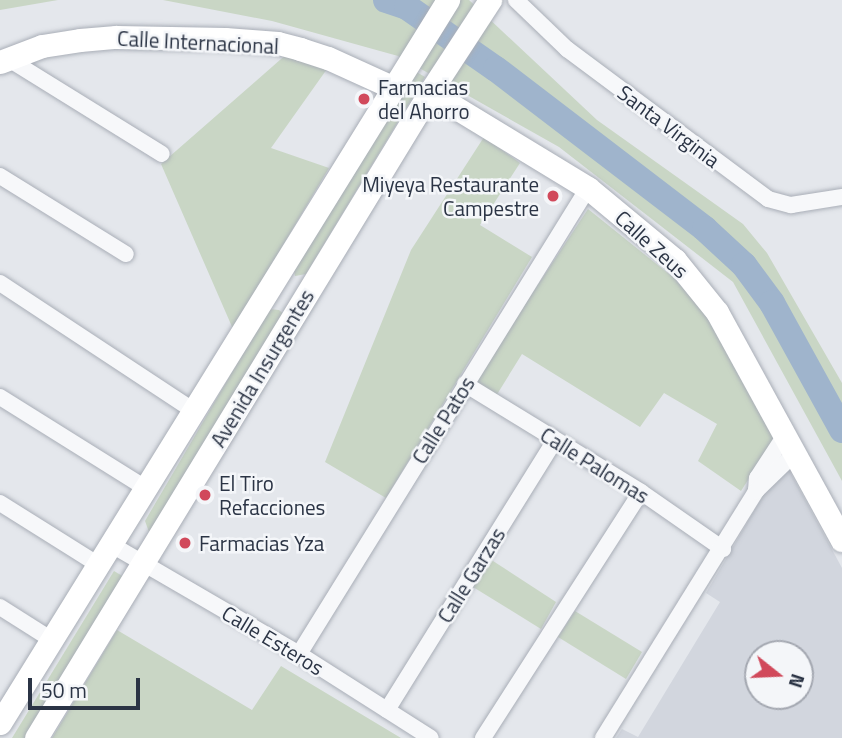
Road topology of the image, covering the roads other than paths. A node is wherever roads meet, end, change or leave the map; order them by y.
1 (448, 0) edge
2 (490, 0) edge
3 (516, 0) edge
4 (3, 60) edge
5 (398, 79) junction
6 (430, 92) junction
7 (162, 154) dead end
8 (0, 176) edge
9 (588, 188) junction
10 (842, 197) edge
11 (126, 254) dead end
12 (0, 283) edge
13 (268, 289) junction
14 (299, 307) junction
15 (465, 384) junction
16 (0, 397) edge
17 (194, 411) junction
18 (555, 440) junction
19 (790, 444) junction
20 (147, 489) junction
21 (641, 492) junction
22 (0, 503) edge
23 (842, 540) edge
24 (112, 545) junction
25 (723, 548) junction
26 (143, 563) junction
27 (99, 565) junction
28 (0, 607) edge
29 (52, 640) junction
30 (299, 654) junction
31 (387, 710) junction
32 (2, 717) edge
33 (36, 738) edge
34 (431, 738) edge
35 (483, 738) edge
36 (603, 738) edge

1 - 5 main road, Avenida Insurgentes
2 - 6 main road, Avenida Insurgentes
3 - 10 street, Santa Virginia
4 - 5 main road, Calle Internacional
4 - 7 street
5 - 13 main road, Avenida Insurgentes
6 - 9 main road, Calle Zeus
6 - 14 main road, Avenida Insurgentes
8 - 11 street
9 - 15 street, Calle Patos
9 - 19 main road, Calle Zeus
12 - 17 street
13 - 14 main road
13 - 17 main road, Avenida Insurgentes
14 - 26 main road, Avenida Insurgentes
15 - 18 street, Calle Palomas
15 - 30 street, Calle Patos
16 - 20 street
17 - 20 main road, Avenida Insurgentes
18 - 21 street, Calle Palomas
18 - 31 street, Calle Garzas
19 - 23 main road, Calle Zeus
19 - 25 street
20 - 24 main road, Avenida Insurgentes
21 - 25 street, Calle Palomas
21 - 35 street
22 - 27 street
24 - 26 street, Calle Esteros
24 - 27 main road, Avenida Insurgentes
25 - 36 street
26 - 30 street, Calle Esteros
26 - 33 main road, Avenida Insurgentes
27 - 29 main road, Avenida Insurgentes
28 - 29 street
29 - 32 main road, Avenida Insurgentes
30 - 31 street, Calle Esteros
31 - 34 street, Calle Esteros

